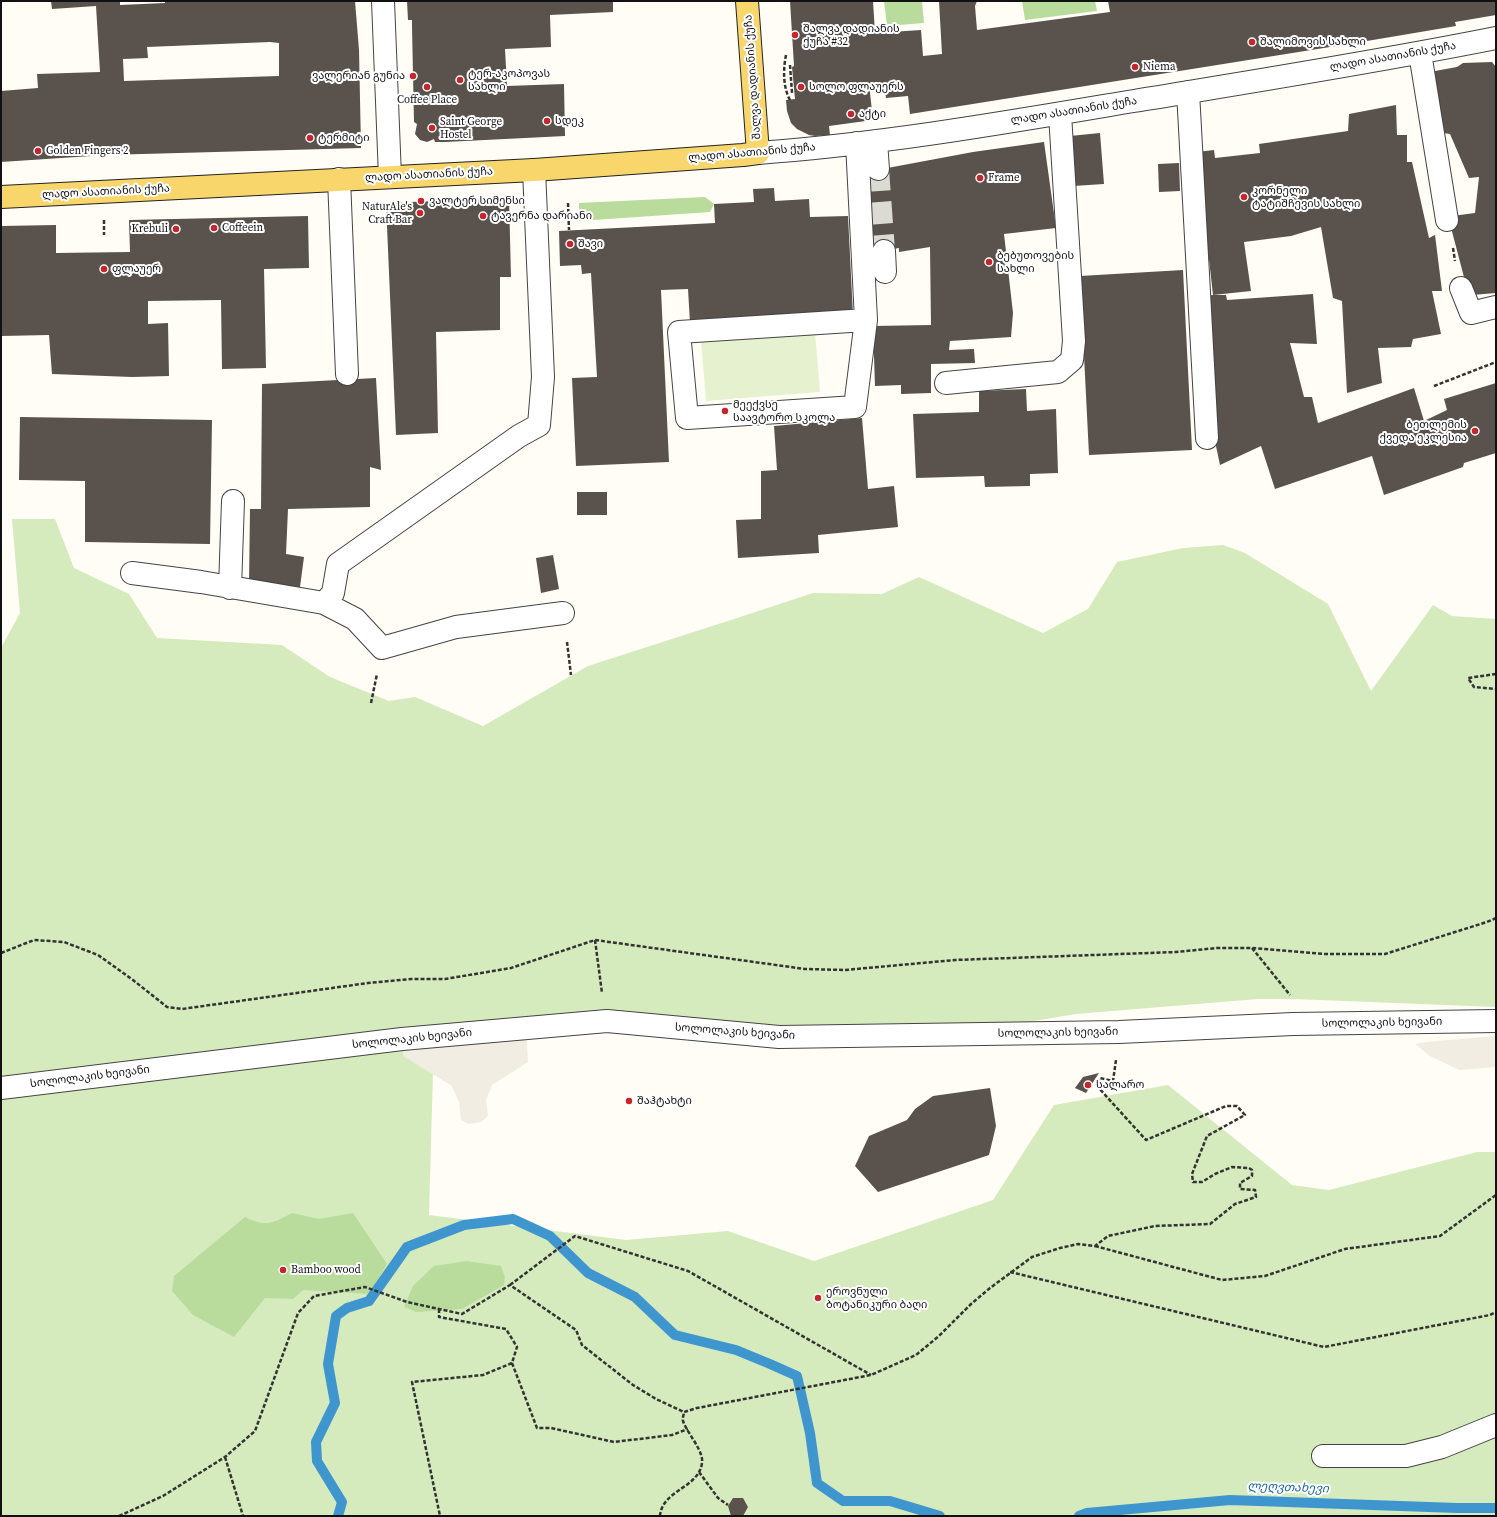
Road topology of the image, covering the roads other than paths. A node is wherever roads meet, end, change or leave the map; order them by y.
1 (383, 1) edge
2 (747, 1) edge
3 (1496, 38) edge
4 (1420, 53) junction
5 (1188, 92) junction
6 (1060, 114) junction
7 (866, 142) junction
8 (758, 153) junction
9 (878, 169) tunnel mouth
10 (534, 170) junction
11 (390, 177) junction
12 (339, 179) junction
13 (1, 197) edge
14 (1447, 220) road end
15 (1461, 288) road end
16 (1496, 307) edge
17 (866, 320) junction
18 (347, 374) dead end
19 (946, 383) dead end
20 (1207, 438) dead end
21 (233, 501) dead end
22 (132, 573) dead end
23 (230, 588) junction
24 (324, 603) junction
25 (563, 613) road end
26 (1496, 1021) edge
27 (1, 1088) edge
28 (1496, 1425) edge
29 (1323, 1456) dead end

1 - 11 street
2 - 8 main road, შალვა დადიანის ქუჩა
3 - 4 street, ლადო ასათიანის ქუჩა
4 - 5 street, ლადო ასათიანის ქუჩა
4 - 14 street
5 - 6 street, ლადო ასათიანის ქუჩა
5 - 20 street
6 - 7 street, ლადო ასათიანის ქუჩა
6 - 19 street
7 - 8 street, ლადო ასათიანის ქუჩა
7 - 9 street
7 - 17 street
8 - 10 main road, ლადო ასათიანის ქუჩა
10 - 11 main road, ლადო ასათიანის ქუჩა
10 - 24 street
11 - 12 main road, ლადო ასათიანის ქუჩა
12 - 13 main road, ლადო ასათიანის ქუჩა
12 - 18 street
15 - 16 street
17 - 17 street
21 - 23 street
22 - 23 street
23 - 24 street
24 - 25 street
26 - 27 street, სოლოლაკის ხეივანი
28 - 29 street

